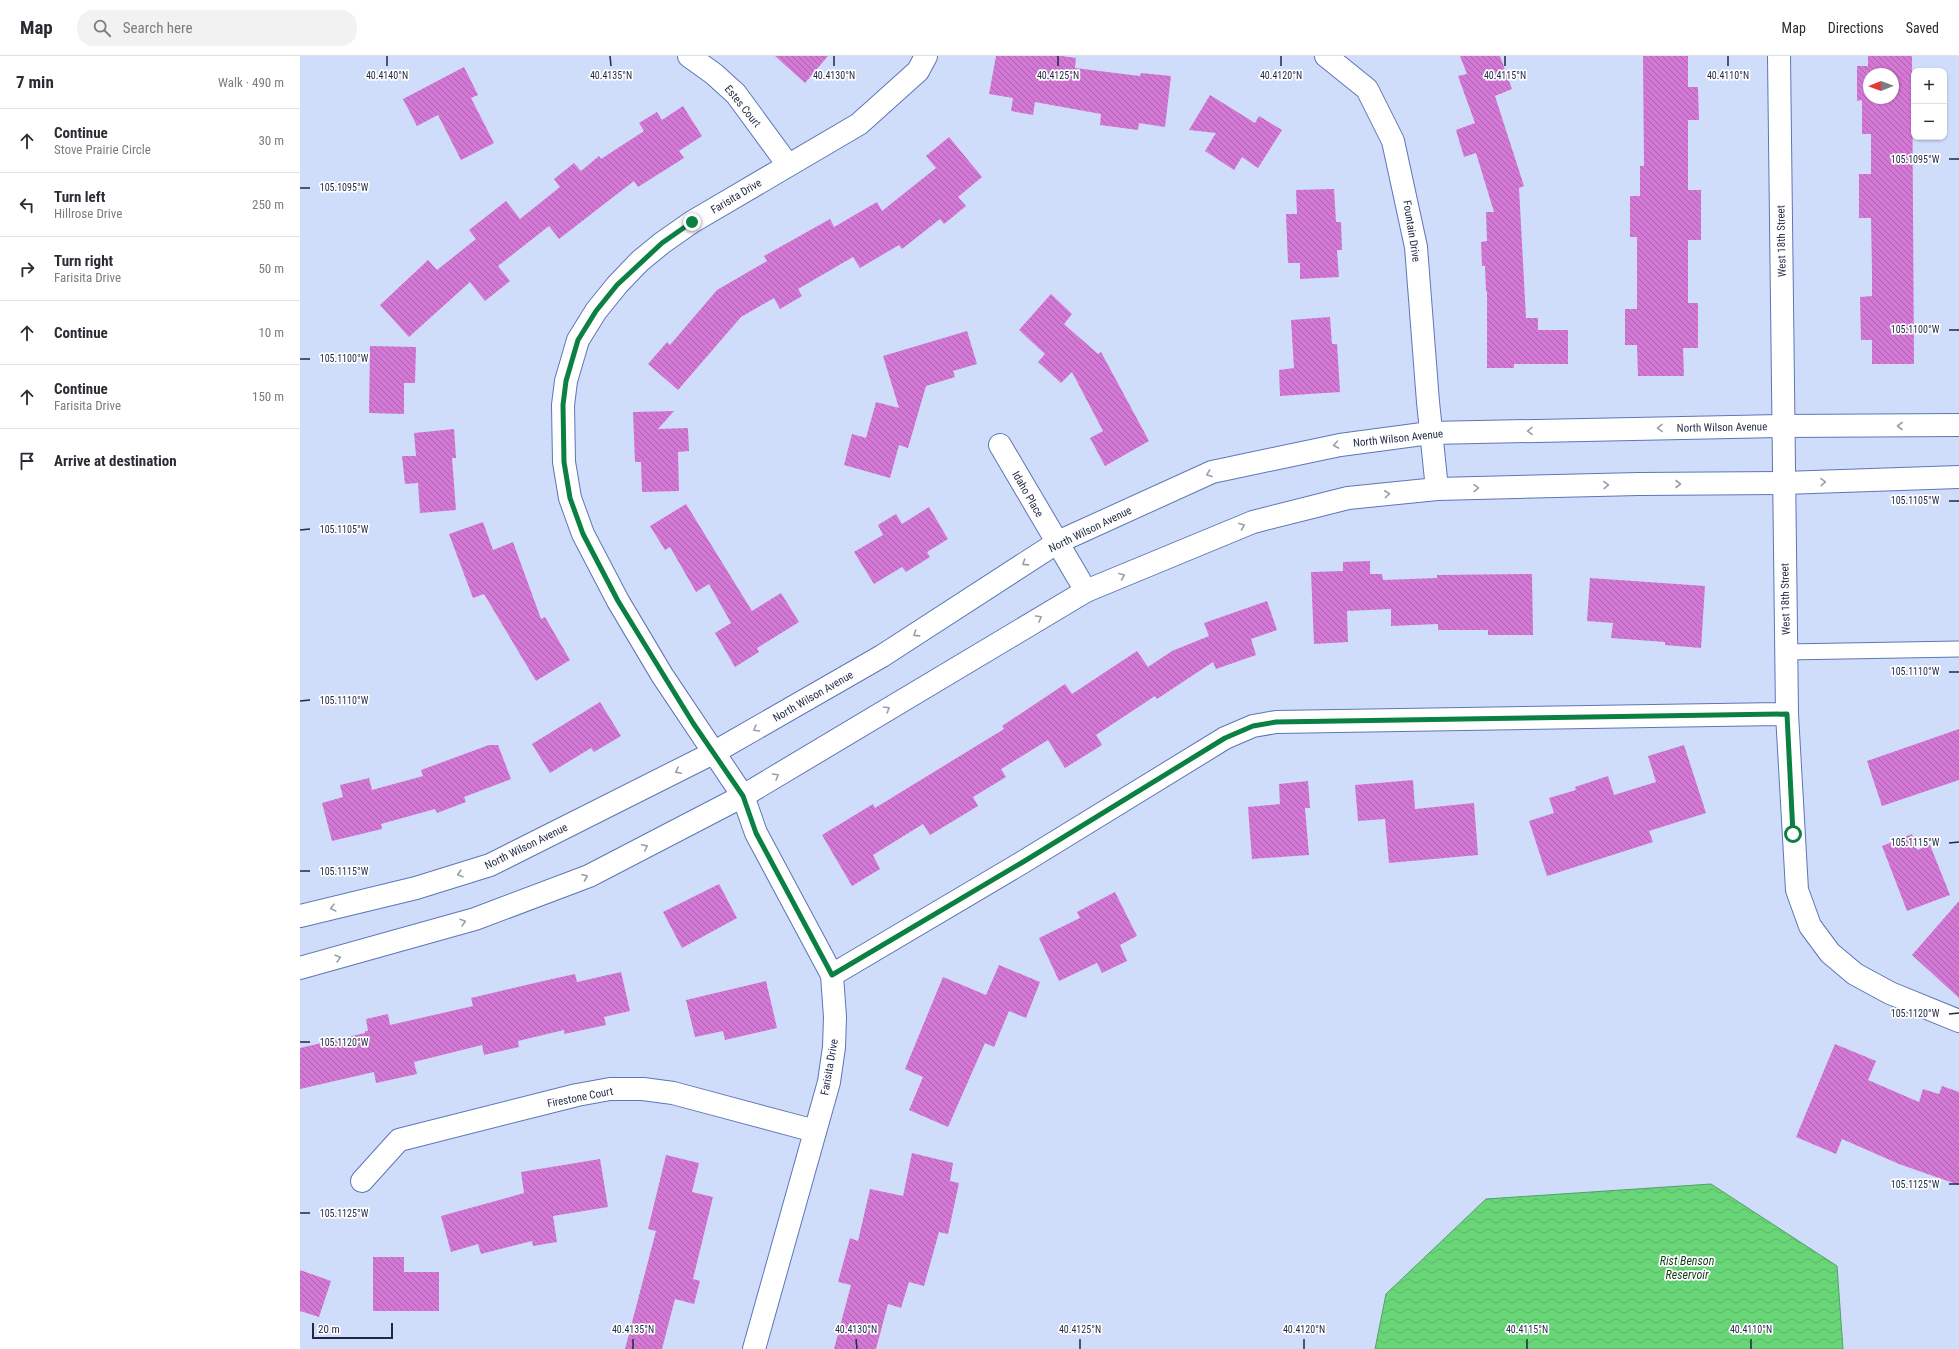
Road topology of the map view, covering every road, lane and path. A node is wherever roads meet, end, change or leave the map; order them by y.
1 (689, 56) edge
2 (926, 56) edge
3 (1326, 56) edge
4 (1779, 56) edge
5 (788, 165) junction
6 (1959, 425) edge
7 (1783, 426) junction
8 (1430, 433) junction
9 (1000, 445) dead end
10 (1959, 477) edge
11 (1784, 483) junction
12 (1437, 489) junction
13 (1058, 542) junction
14 (1086, 592) junction
15 (1959, 649) edge
16 (1786, 652) junction
17 (1787, 714) junction
18 (713, 754) junction
19 (743, 796) junction
20 (300, 916) edge
21 (300, 968) edge
22 (832, 975) junction
23 (1959, 1021) edge
24 (815, 1131) junction
25 (362, 1181) dead end
26 (754, 1349) edge

1 - 5 street, Estes Court
2 - 5 street, Farisita Drive
3 - 8 street, Fountain Drive
4 - 7 street, West 18th Street
5 - 18 street, Farisita Drive
6 -> 7 street, North Wilson Avenue
7 -> 8 street, North Wilson Avenue
7 - 11 street, West 18th Street
8 - 12 street, Fountain Drive
8 -> 13 street, North Wilson Avenue
9 - 13 street, Idaho Place
11 -> 10 street
12 -> 11 street
11 - 16 street, West 18th Street
14 -> 12 street
13 - 14 street, Idaho Place
13 -> 18 street, North Wilson Avenue
19 -> 14 street
15 - 16 lane
16 - 17 street, West 18th Street
17 - 22 street
17 - 23 street, West 18th Street
18 - 19 street, Farisita Drive
18 -> 20 street, North Wilson Avenue
21 -> 19 street
19 - 22 street, Farisita Drive
22 - 24 street, Farisita Drive
24 - 25 street, Firestone Court
24 - 26 street, Farisita Drive

